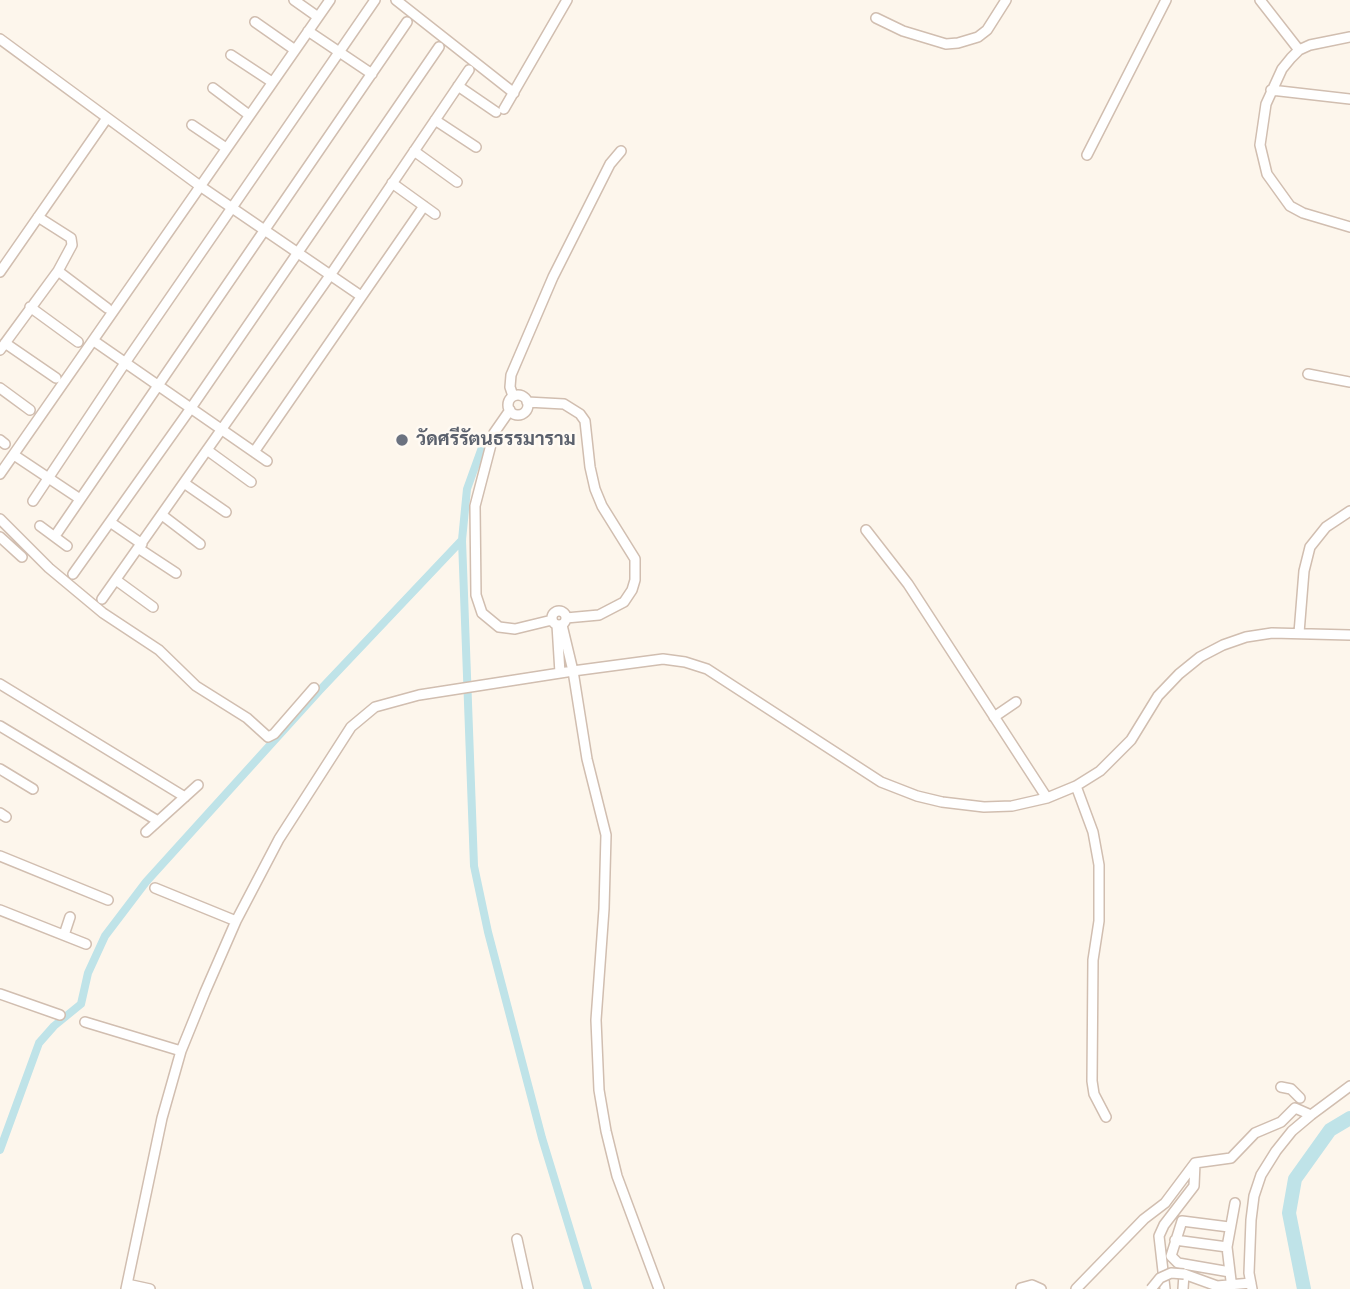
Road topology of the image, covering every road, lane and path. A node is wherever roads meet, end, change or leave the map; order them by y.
1 (294, 0) edge
2 (330, 0) edge
3 (375, 0) edge
4 (396, 0) edge
5 (568, 0) edge
6 (1006, 0) edge
7 (1166, 0) edge
8 (1260, 0) edge
9 (318, 17) junction
10 (876, 18) dead end
11 (255, 22) dead end
12 (407, 22) dead end
13 (308, 31) junction
14 (1350, 37) edge
15 (0, 39) edge
16 (439, 47) dead end
17 (295, 50) junction
18 (1299, 50) junction
19 (339, 52) junction
20 (231, 55) dead end
21 (469, 69) dead end
22 (372, 74) junction
23 (272, 82) junction
24 (458, 86) junction
25 (213, 88) dead end
26 (1271, 90) junction
27 (514, 93) junction
28 (1350, 99) edge
29 (249, 115) junction
30 (107, 118) junction
31 (435, 120) junction
32 (192, 125) dead end
33 (476, 147) dead end
34 (226, 148) junction
35 (414, 151) junction
36 (621, 151) dead end
37 (1087, 155) dead end
38 (457, 182) dead end
39 (392, 183) junction
40 (201, 186) junction
41 (424, 206) junction
42 (232, 207) junction
43 (435, 214) dead end
44 (38, 217) junction
45 (1350, 227) edge
46 (265, 229) junction
47 (298, 251) junction
48 (58, 271) junction
49 (0, 272) edge
50 (331, 274) junction
51 (361, 296) junction
52 (30, 307) junction
53 (107, 308) dead end
54 (94, 341) junction
55 (78, 342) dead end
56 (3, 346) edge
57 (125, 363) junction
58 (1308, 374) dead end
59 (56, 378) dead end
60 (1350, 382) edge
61 (158, 385) junction
62 (0, 388) edge
63 (513, 396) junction
64 (527, 402) junction
65 (191, 408) junction
66 (30, 410) dead end
67 (510, 410) junction
68 (222, 429) junction
69 (207, 450) junction
70 (254, 452) junction
71 (14, 456) junction
72 (267, 461) dead end
73 (0, 474) edge
74 (49, 478) junction
75 (251, 482) dead end
76 (184, 483) junction
77 (80, 499) junction
78 (33, 501) dead end
79 (1350, 511) edge
80 (226, 512) dead end
81 (162, 515) junction
82 (0, 519) edge
83 (110, 522) junction
84 (40, 526) dead end
85 (866, 530) dead end
86 (55, 536) junction
87 (0, 537) edge
88 (200, 544) dead end
89 (68, 546) dead end
90 (140, 546) junction
91 (22, 557) dead end
92 (176, 573) dead end
93 (73, 574) dead end
94 (116, 580) junction
95 (102, 598) dead end
96 (153, 607) dead end
97 (559, 622) junction
98 (1299, 633) junction
99 (1350, 635) edge
100 (563, 646) junction
101 (573, 671) junction
102 (560, 673) junction
103 (0, 684) edge
104 (314, 688) dead end
105 (1016, 702) dead end
106 (994, 717) junction
107 (0, 726) edge
108 (0, 769) edge
109 (198, 785) dead end
110 (1076, 786) junction
111 (33, 789) dead end
112 (186, 797) junction
113 (1047, 798) junction
114 (158, 821) junction
115 (146, 832) dead end
116 (0, 856) edge
117 (155, 888) dead end
118 (108, 900) dead end
119 (0, 910) edge
120 (70, 917) dead end
121 (236, 921) junction
122 (64, 935) junction
123 (86, 944) dead end
124 (0, 994) edge
125 (60, 1015) dead end
126 (85, 1022) dead end
127 (181, 1051) junction
128 (1350, 1086) edge
129 (1281, 1087) dead end
130 (1300, 1098) dead end
131 (1311, 1115) junction
132 (1106, 1117) dead end
133 (1195, 1163) junction
134 (1235, 1203) dead end
135 (1229, 1227) junction
136 (517, 1239) dead end
137 (1175, 1240) junction
138 (1227, 1247) junction
139 (1230, 1272) junction
140 (1184, 1274) junction
141 (1251, 1286) edge
142 (126, 1287) edge
143 (1231, 1287) edge
144 (150, 1289) edge
145 (528, 1289) edge
146 (659, 1289) edge
147 (1018, 1289) edge
148 (1041, 1289) edge
149 (1076, 1289) edge
150 (1151, 1289) edge
151 (1165, 1289) edge
152 (1182, 1289) edge

1 - 9 street
2 - 9 street
3 - 19 street
4 - 27 street
5 - 27 street
6 - 10 street
7 - 37 street
8 - 18 street
9 - 13 street
11 - 17 street
12 - 22 street
13 - 17 street
13 - 19 street
14 - 18 street
15 - 30 street
16 - 47 street
17 - 23 street
18 - 26 street
19 - 22 street
19 - 42 street
20 - 23 street
21 - 24 street
22 - 46 street
23 - 29 street
24 - 27 street
24 - 31 street
25 - 29 street
26 - 28 street
26 - 45 street
29 - 34 street
30 - 40 street
30 - 44 street
31 - 33 street
31 - 35 street
32 - 34 street
34 - 40 street
35 - 38 street
35 - 39 street
36 - 63 street
39 - 41 street
39 - 50 street
40 - 42 street
40 - 54 street
41 - 43 street
41 - 51 street
42 - 46 street
42 - 57 street
44 - 48 street
44 - 49 street
46 - 47 street
46 - 61 street
47 - 50 street
47 - 65 street
48 - 52 street
48 - 53 street
50 - 51 street
50 - 68 street
51 - 70 street
52 - 55 street
52 - 56 street
54 - 57 street
54 - 71 street
56 - 59 street
57 - 61 street
57 - 74 street
58 - 60 street
61 - 65 street
61 - 77 street
62 - 66 street
63 - 64 street
63 - 67 street
64 - 67 street
64 - 97 street
65 - 68 street
65 - 83 street
67 - 97 street
68 - 69 street
68 - 70 street
69 - 75 street
69 - 76 street
70 - 72 street
71 - 73 street
71 - 74 street
74 - 77 street
74 - 78 street
76 - 80 street
76 - 81 street
77 - 86 street
79 - 98 street
81 - 88 street
81 - 90 street
82 - 104 street
83 - 90 street
83 - 93 street
84 - 86 street
85 - 106 street
86 - 89 street
87 - 91 street
90 - 92 street
90 - 94 street
94 - 95 street
94 - 96 street
97 - 100 street
98 - 99 street
98 - 110 street
100 - 101 street
100 - 102 street
101 - 102 street
101 - 113 street
101 - 146 street
102 - 121 street
103 - 112 street
105 - 106 street
106 - 113 street
107 - 114 street
108 - 111 street
109 - 112 street
110 - 113 street
110 - 132 street
112 - 114 street
114 - 115 street
116 - 118 street
117 - 121 street
119 - 122 street
120 - 122 street
121 - 127 street
122 - 123 street
124 - 125 street
126 - 127 street
127 - 142 street
128 - 131 street
129 - 130 street
131 - 133 street
131 - 141 street
133 - 149 street
133 - 151 street
134 - 135 street
135 - 137 street
135 - 138 street
136 - 145 street
137 - 138 street
137 - 139 street
138 - 139 street
139 - 143 street
140 - 143 street
140 - 150 street, bridge
140 - 152 street
141 - 143 street
142 - 144 street
147 - 148 street

